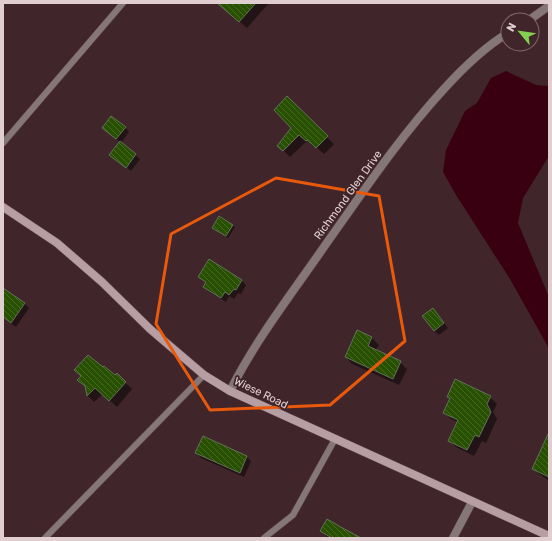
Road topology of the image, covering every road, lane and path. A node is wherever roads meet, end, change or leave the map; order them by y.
1 (123, 3) edge
2 (549, 6) edge
3 (540, 12) edge
4 (500, 37) edge
5 (3, 143) edge
6 (3, 207) edge
7 (204, 375) junction
8 (230, 391) junction
9 (335, 439) junction
10 (472, 502) junction
11 (549, 536) edge
12 (46, 538) edge
13 (264, 538) edge
14 (453, 538) edge

1 - 5 lane
2 - 3 street
4 - 8 street, Richmond Glen Drive
6 - 7 street, Wiese Road
7 - 8 street, Wiese Road
7 - 12 lane
8 - 9 street, Wiese Road
9 - 10 street, Wiese Road
9 - 13 lane
10 - 11 street, Wiese Road
10 - 14 street

